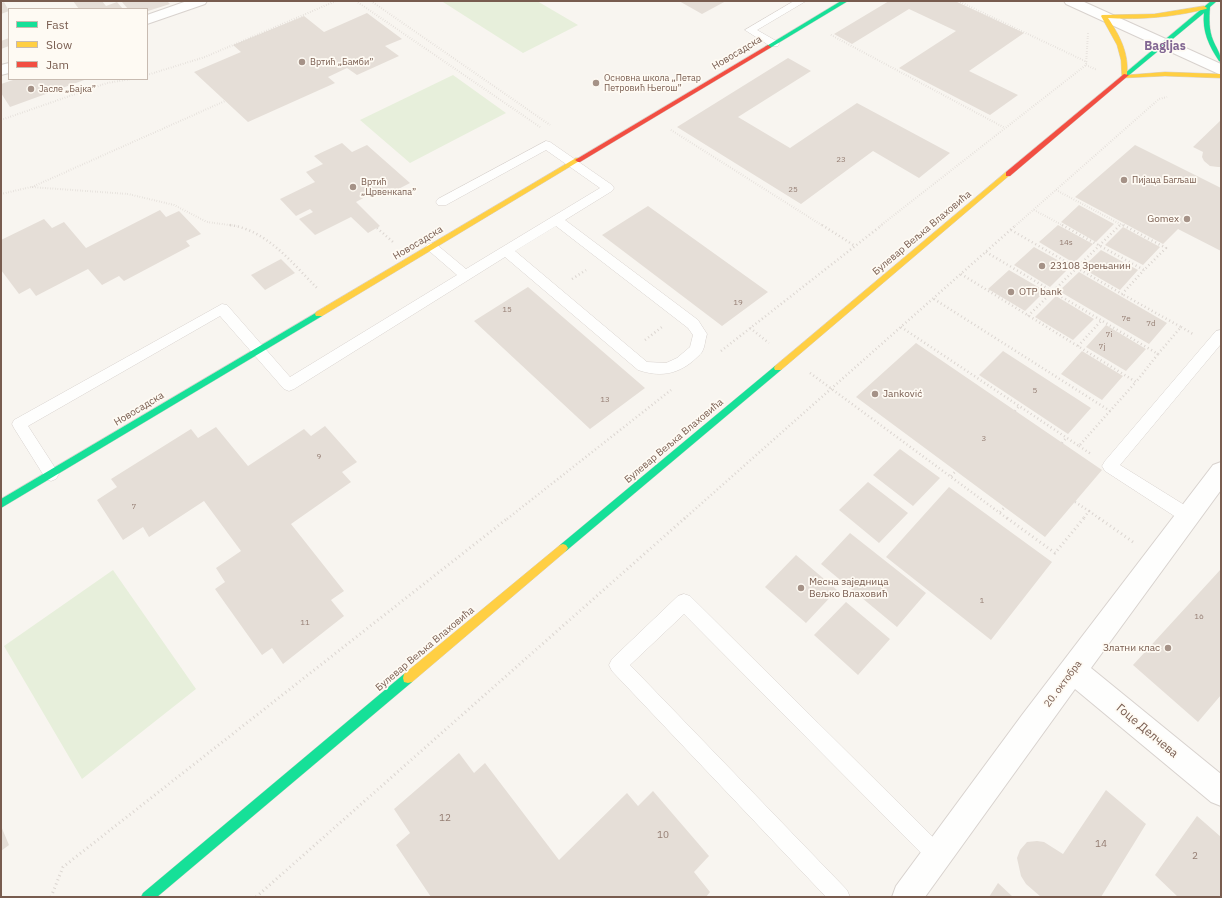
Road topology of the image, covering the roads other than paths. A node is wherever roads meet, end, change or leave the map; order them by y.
1 (200, 1) edge
2 (801, 1) edge
3 (845, 1) edge
4 (1071, 1) edge
5 (1210, 4) edge
6 (1103, 15) junction
7 (148, 20) edge
8 (774, 44) junction
9 (1164, 44) junction
10 (1221, 60) edge
11 (1221, 70) edge
12 (1221, 76) edge
13 (1124, 77) junction
14 (572, 164) junction
15 (442, 202) dead end
16 (556, 220) junction
17 (432, 247) junction
18 (506, 251) junction
19 (466, 276) junction
20 (1221, 335) edge
21 (259, 350) junction
22 (1221, 472) edge
23 (51, 474) junction
24 (2, 502) edge
25 (1188, 516) junction
26 (1074, 670) junction
27 (1221, 792) edge
28 (937, 855) junction
29 (147, 897) edge
30 (840, 897) edge
31 (907, 897) edge

1 - 7 street
2 - 8 lane
3 - 8 main road, Новосадска
4 - 6 street
5 - 6 main road
5 - 9 main road, Булевар Вељка Влаховића
5 - 10 main road
6 - 9 street
6 - 13 main road
8 - 14 main road, Новосадска
9 - 11 street
9 - 13 main road, Булевар Вељка Влаховића
12 - 13 main road
13 - 29 main road, Булевар Вељка Влаховића
14 - 15 lane
14 - 16 lane
14 - 17 main road, Новосадска
16 - 18 lane
16 - 18 lane
17 - 19 lane
17 - 21 main road, Новосадска
18 - 19 lane
19 - 21 lane
20 - 25 lane
21 - 23 main road, Новосадска
21 - 23 lane
22 - 25 street, 20. октобра
23 - 24 main road, Новосадска
25 - 26 street, 20. октобра
26 - 27 street, Гоце Делчева
26 - 28 street, 20. октобра
28 - 30 lane
28 - 31 street, 20. октобра

